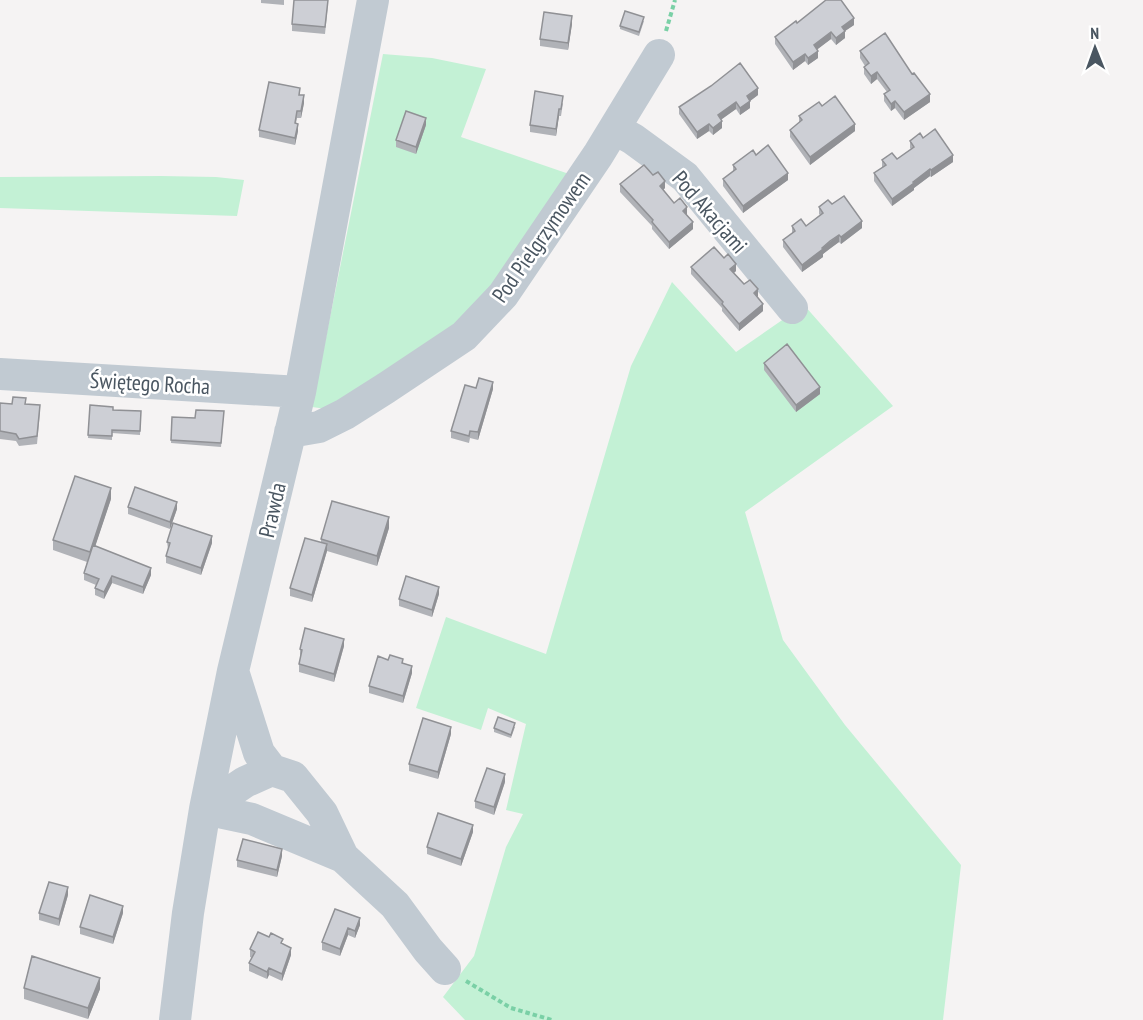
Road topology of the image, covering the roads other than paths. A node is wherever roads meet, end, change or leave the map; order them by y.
1 (373, 0) edge
2 (659, 55) road end
3 (615, 129) junction
4 (792, 308) dead end
5 (0, 374) edge
6 (300, 392) junction
7 (290, 432) junction
8 (233, 670) junction
9 (272, 770) junction
10 (205, 809) junction
11 (343, 857) junction
12 (445, 969) road end
13 (175, 1020) edge

1 - 6 street, Prawda
2 - 3 street, Pod Pielgrzymowem
3 - 4 street, Pod Akacjami
3 - 7 street, Pod Pielgrzymowem
5 - 6 street, Świętego Rocha
6 - 7 street, Prawda
7 - 8 street, Prawda
8 - 9 street
8 - 10 street, Prawda
9 - 10 street
9 - 11 street
10 - 11 street
10 - 13 street, Prawda
11 - 12 street

